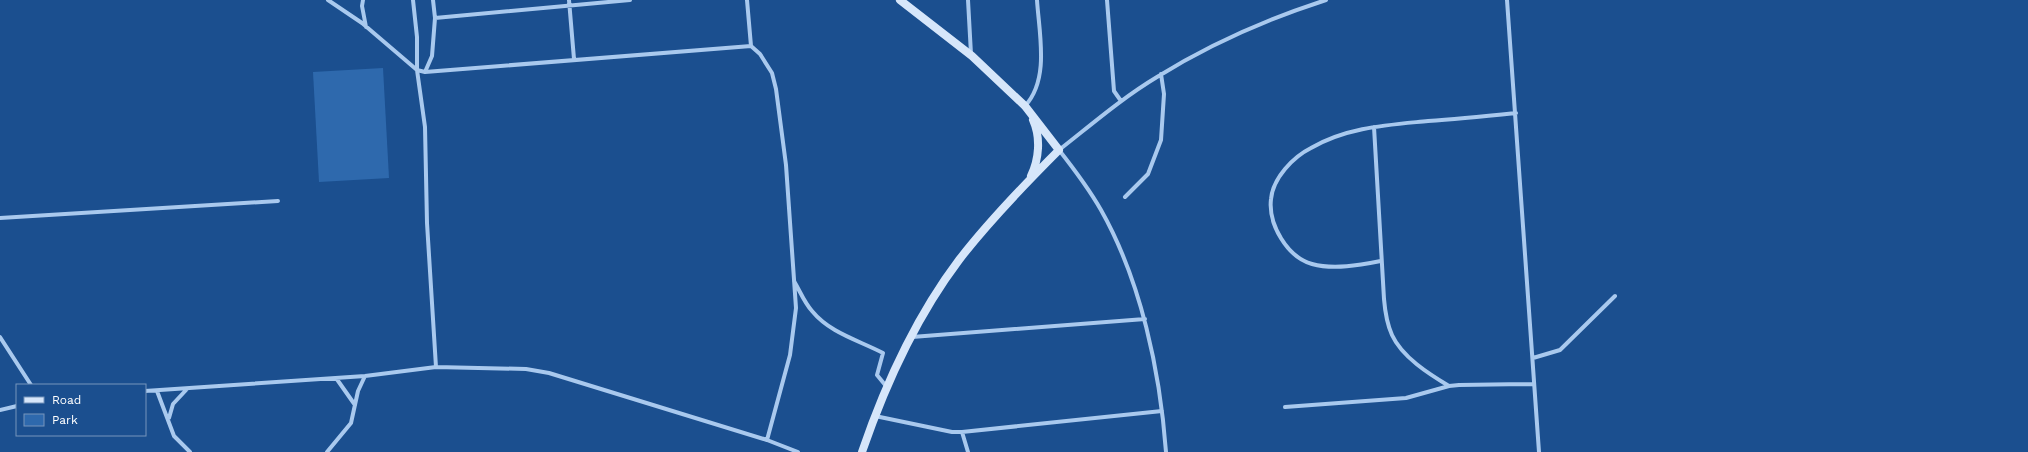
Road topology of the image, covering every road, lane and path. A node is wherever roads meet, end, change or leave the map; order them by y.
1 (328, 0) edge
2 (363, 0) edge
3 (413, 0) edge
4 (433, 0) edge
5 (568, 0) edge
6 (630, 0) edge
7 (747, 0) edge
8 (900, 0) edge
9 (968, 0) edge
10 (1037, 0) edge
11 (1107, 0) edge
12 (1326, 0) edge
13 (1507, 0) edge
14 (569, 6) junction
15 (435, 18) junction
16 (366, 27) junction
17 (751, 46) junction
18 (972, 56) junction
19 (574, 60) junction
20 (417, 70) junction
21 (425, 72) junction
22 (1161, 74) junction
23 (1121, 101) junction
24 (1026, 108) junction
25 (1516, 113) junction
26 (1374, 127) junction
27 (1059, 150) junction
28 (1028, 181) junction
29 (1125, 197) dead end
30 (278, 201) dead end
31 (0, 218) edge
32 (1381, 261) junction
33 (794, 280) junction
34 (1615, 296) dead end
35 (1145, 319) junction
36 (0, 337) edge
37 (912, 337) junction
38 (1533, 358) junction
39 (436, 367) junction
40 (365, 376) junction
41 (336, 378) junction
42 (30, 384) edge
43 (1534, 384) junction
44 (886, 386) junction
45 (1449, 386) junction
46 (187, 389) junction
47 (146, 391) edge
48 (157, 391) junction
49 (355, 405) junction
50 (16, 406) edge
51 (1285, 407) dead end
52 (0, 410) edge
53 (1162, 411) junction
54 (874, 416) junction
55 (169, 419) junction
56 (962, 432) junction
57 (767, 440) junction
58 (190, 452) edge
59 (327, 452) edge
60 (798, 452) edge
61 (862, 452) edge
62 (968, 452) edge
63 (1166, 452) edge
64 (1539, 452) edge

1 - 16 street
2 - 16 street
3 - 20 street
4 - 15 street
5 - 14 street
6 - 14 street
7 - 17 street
8 - 18 main road
9 - 18 street
10 - 24 street
11 - 23 street
12 - 22 street
13 - 25 street
14 - 15 street
14 - 19 street
15 - 21 street
16 - 20 street
17 - 19 street
17 - 33 street
18 - 24 main road
19 - 21 street
20 - 21 street
20 - 39 street
22 - 23 street
22 - 29 street
23 - 27 street
24 - 27 main road
24 - 28 main road
25 - 26 street
25 - 38 street
26 - 32 street
26 - 32 street
27 - 28 main road
27 - 35 street
28 - 37 main road
30 - 31 street
32 - 45 street
33 - 44 street
33 - 57 street
34 - 38 street
35 - 37 street
35 - 53 street
36 - 42 street
37 - 44 main road
38 - 43 street
39 - 40 street
39 - 57 street
40 - 41 street
40 - 49 street
41 - 46 street
41 - 49 street
43 - 45 street
43 - 64 street
44 - 54 main road
45 - 51 street
46 - 48 street
46 - 55 street
47 - 48 street
48 - 55 street
49 - 59 street
50 - 52 street
53 - 56 street
53 - 63 street
54 - 56 street
54 - 61 main road
55 - 58 street
56 - 62 street
57 - 60 street

